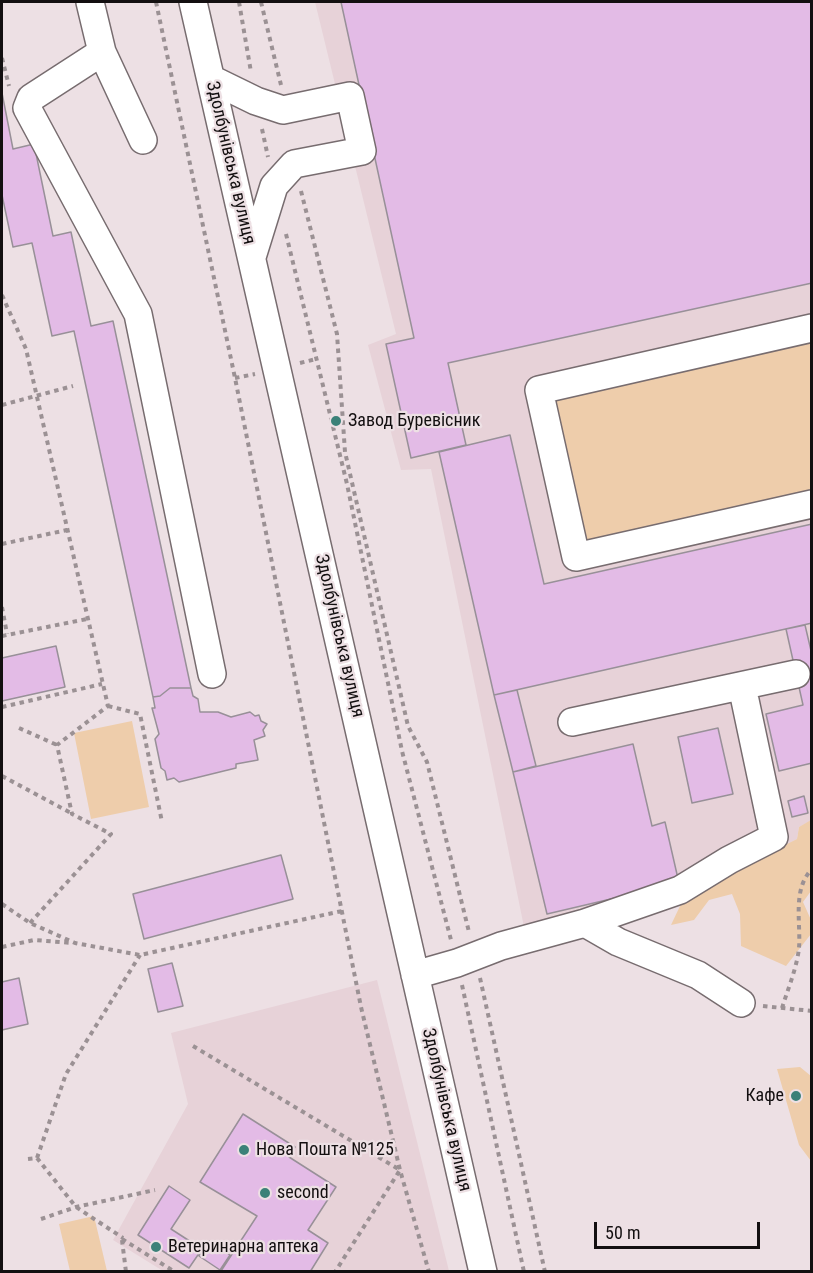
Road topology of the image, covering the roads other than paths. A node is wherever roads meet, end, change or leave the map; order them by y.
1 (90, 2) edge
2 (193, 2) edge
3 (102, 52) junction
4 (211, 79) junction
5 (143, 140) dead end
6 (252, 258) junction
7 (812, 328) edge
8 (812, 504) edge
9 (212, 674) dead end
10 (796, 674) dead end
11 (742, 686) junction
12 (572, 722) dead end
13 (585, 923) junction
14 (415, 975) junction
15 (741, 1003) road end
16 (483, 1272) edge

1 - 3 street
2 - 4 street, Здолбунівська вулиця
3 - 5 street
3 - 9 street
4 - 6 street, Здолбунівська вулиця
4 - 6 street
6 - 14 street, Здолбунівська вулиця
7 - 8 street
10 - 11 street
11 - 12 street
11 - 13 street
13 - 14 street
13 - 15 street
14 - 16 street, Здолбунівська вулиця

